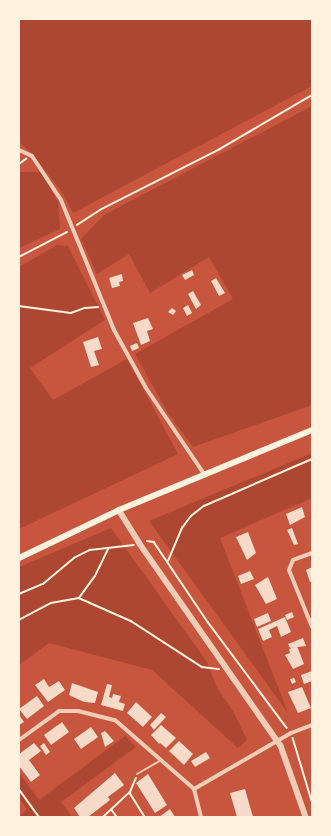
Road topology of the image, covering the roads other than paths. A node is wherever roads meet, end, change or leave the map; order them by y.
1 (19, 150) edge
2 (312, 430) edge
3 (204, 474) junction
4 (119, 510) junction
5 (312, 553) edge
6 (19, 558) edge
7 (312, 627) edge
8 (312, 724) edge
9 (19, 740) edge
10 (278, 742) junction
11 (162, 760) junction
12 (137, 774) road end
13 (194, 789) junction
14 (201, 817) edge
15 (306, 817) edge

1 - 3 street
2 - 3 main road
3 - 4 main road
4 - 6 main road
4 - 10 street
5 - 7 street
8 - 10 street
9 - 11 street
10 - 13 street
10 - 15 street
11 - 12 lane
11 - 13 street
13 - 14 street

